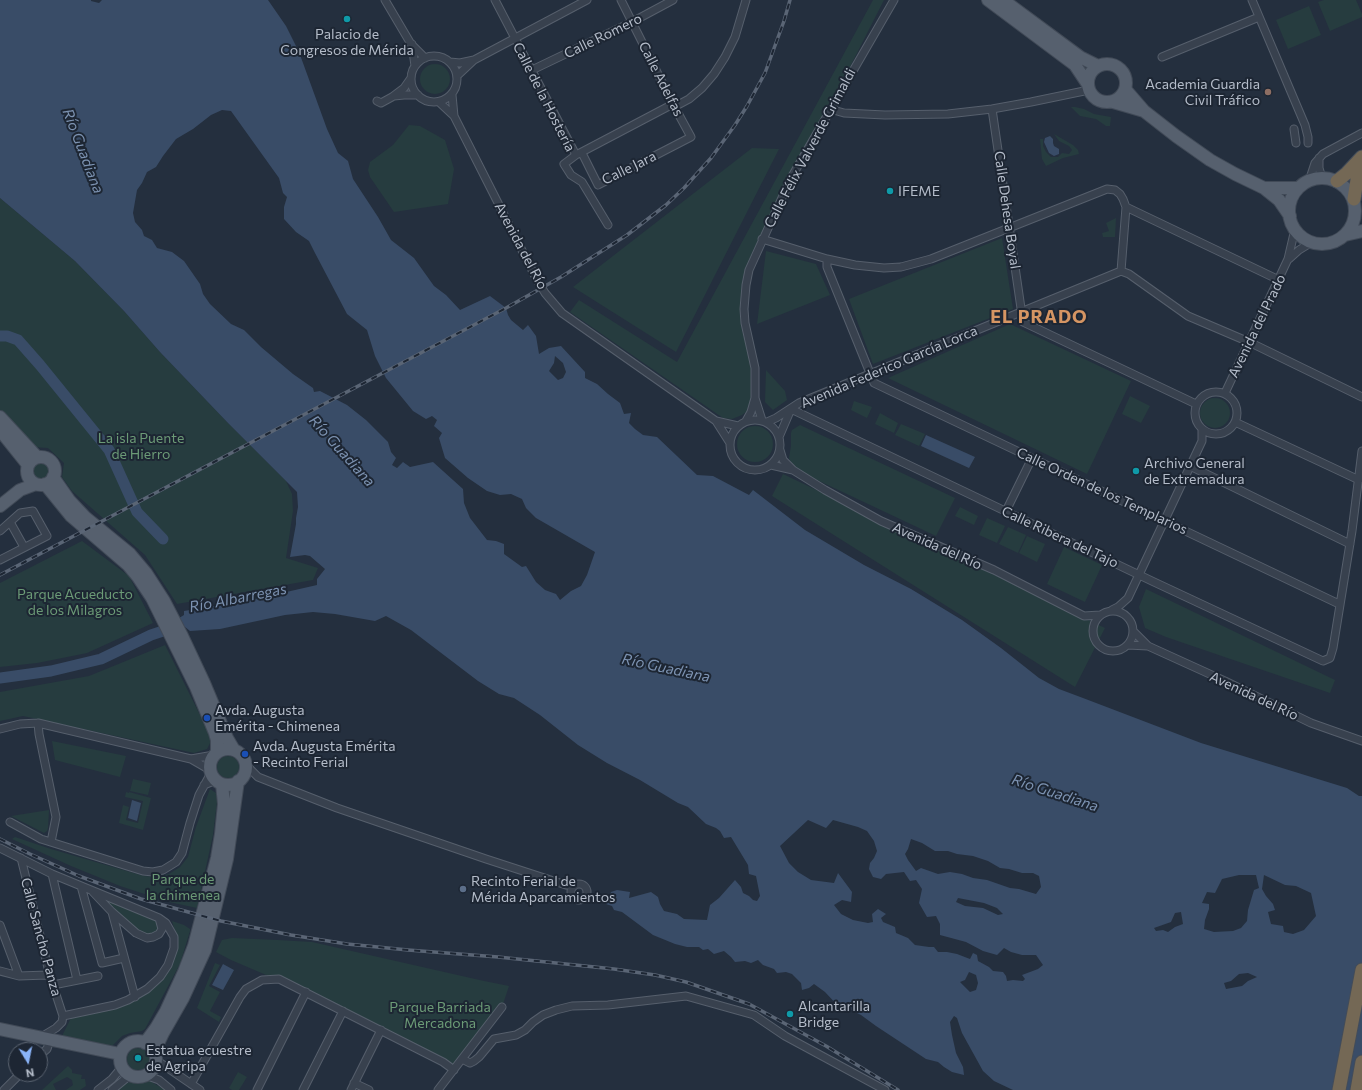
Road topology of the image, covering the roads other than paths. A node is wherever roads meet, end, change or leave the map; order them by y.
1 (385, 0) edge
2 (587, 0) edge
3 (621, 0) edge
4 (673, 0) edge
5 (746, 0) edge
6 (894, 0) edge
7 (988, 0) edge
8 (1003, 0) edge
9 (1252, 0) edge
10 (496, 1) edge
11 (1259, 17) junction
12 (632, 22) junction
13 (514, 39) junction
14 (412, 44) junction
15 (1162, 57) dead end
16 (425, 58) junction
17 (474, 60) junction
18 (450, 62) junction
19 (415, 66) junction
20 (1098, 66) junction
21 (532, 70) junction
22 (458, 75) junction
23 (411, 78) junction
24 (1088, 87) junction
25 (1126, 89) junction
26 (418, 95) junction
27 (452, 95) junction
28 (392, 97) junction
29 (377, 101) dead end
30 (439, 102) junction
31 (1113, 102) junction
32 (674, 106) junction
33 (830, 109) junction
34 (992, 109) junction
35 (1144, 111) junction
36 (454, 116) junction
37 (1294, 129) dead end
38 (1362, 133) edge
39 (691, 137) joint
40 (1296, 143) dead end
41 (1308, 143) dead end
42 (579, 154) junction
43 (1362, 157) edge
44 (1319, 158) junction
45 (1362, 168) edge
46 (1322, 178) junction
47 (1308, 181) junction
48 (1337, 181) junction
49 (1264, 188) junction
50 (1298, 188) junction
51 (1126, 207) junction
52 (1357, 207) edge
53 (1290, 216) junction
54 (608, 225) dead end
55 (1009, 228) junction
56 (1295, 229) junction
57 (1362, 232) edge
58 (1345, 235) junction
59 (762, 239) junction
60 (1312, 242) junction
61 (827, 259) junction
62 (1288, 259) junction
63 (1121, 271) junction
64 (1279, 280) junction
65 (1021, 312) junction
66 (1249, 342) junction
67 (870, 374) junction
68 (1224, 393) junction
69 (1362, 397) edge
70 (755, 398) junction
71 (1196, 404) junction
72 (791, 409) junction
73 (0, 417) edge
74 (716, 421) junction
75 (746, 421) junction
76 (765, 421) junction
77 (1235, 422) junction
78 (738, 426) junction
79 (1202, 429) junction
80 (1216, 434) junction
81 (3, 437) edge
82 (779, 437) junction
83 (1202, 441) junction
84 (730, 443) junction
85 (780, 450) junction
86 (1362, 451) edge
87 (1032, 458) junction
88 (771, 465) junction
89 (1190, 466) junction
90 (793, 470) junction
91 (38, 474) junction
92 (1358, 480) junction
93 (0, 506) edge
94 (1006, 511) junction
95 (1164, 521) junction
96 (10, 522) junction
97 (0, 531) edge
98 (1350, 544) junction
99 (24, 547) junction
100 (0, 559) edge
101 (1139, 575) junction
102 (1128, 598) junction
103 (1339, 604) junction
104 (1112, 610) junction
105 (1100, 615) junction
106 (1084, 616) junction
107 (1129, 617) junction
108 (1093, 630) junction
109 (1134, 632) junction
110 (178, 638) junction
111 (1128, 645) junction
112 (1148, 646) junction
113 (38, 723) junction
114 (0, 729) edge
115 (1362, 741) edge
116 (234, 750) junction
117 (216, 753) junction
118 (191, 758) junction
119 (245, 764) junction
120 (215, 777) junction
121 (238, 781) junction
122 (10, 822) dead end
123 (51, 842) junction
124 (0, 848) edge
125 (21, 858) junction
126 (52, 874) junction
127 (81, 886) junction
128 (574, 886) dead end
129 (91, 890) junction
130 (112, 912) junction
131 (159, 918) junction
132 (0, 925) edge
133 (124, 958) junction
134 (1362, 970) edge
135 (0, 971) edge
136 (19, 976) junction
137 (50, 976) junction
138 (98, 976) dead end
139 (77, 980) junction
140 (53, 984) junction
141 (306, 992) junction
142 (135, 997) junction
143 (502, 1008) dead end
144 (343, 1011) junction
145 (63, 1016) junction
146 (56, 1028) junction
147 (0, 1029) edge
148 (381, 1030) junction
149 (49, 1040) junction
150 (145, 1042) junction
151 (48, 1044) edge
152 (120, 1054) junction
153 (155, 1056) junction
154 (462, 1059) junction
155 (1362, 1062) edge
156 (454, 1070) junction
157 (126, 1071) junction
158 (145, 1075) junction
159 (12, 1082) edge
160 (354, 1082) junction
161 (191, 1084) junction
162 (4, 1090) edge
163 (98, 1090) edge
164 (112, 1090) edge
165 (171, 1090) edge
166 (200, 1090) edge
167 (257, 1090) edge
168 (303, 1090) edge
169 (351, 1090) edge
170 (369, 1090) edge
171 (438, 1090) edge
172 (885, 1090) edge
173 (1339, 1090) edge
174 (1357, 1090) edge

1 - 14 street
2 - 13 street
3 - 12 street, Calle Adelfas
4 - 12 street, Calle Romero
5 - 32 street
6 - 33 street, Calle Félix Valverde Grimaldi
7 - 24 main road
8 - 20 main road
9 - 11 street
10 - 13 street, Calle de la Hostería
11 - 15 street
11 - 41 street
12 - 21 street, Calle Romero
12 - 32 street, Calle Adelfas
13 - 17 street
13 - 21 street, Calle de la Hostería
14 - 16 street
14 - 19 street
16 - 18 street
16 - 19 street
17 - 18 street
17 - 22 street
18 - 22 street
19 - 23 street
20 - 24 main road
20 - 25 main road
21 - 42 street, Calle de la Hostería
22 - 27 street
23 - 26 street
23 - 28 street
24 - 31 main road
24 - 34 street
25 - 31 main road
25 - 35 main road
26 - 28 street
26 - 30 street
27 - 30 street
27 - 36 street, Avenida del Río
28 - 29 street
30 - 36 street, Avenida del Río
31 - 35 main road
32 - 39 street, Calle Adelfas
32 - 42 street
33 - 34 street
33 - 59 street, Calle Félix Valverde Grimaldi
34 - 55 street, Calle Dehesa Boyal
35 - 49 main road
36 - 74 street, Avenida del Río
37 - 40 street
38 - 44 street
39 - 42 street, Calle Jara
42 - 54 street, Calle de la Hostería
43 - 48 highway
44 - 46 street
44 - 47 street
45 - 52 highway
46 - 47 main road
46 - 48 main road
47 - 50 main road
48 - 52 main road
49 - 50 main road
49 - 53 main road
50 - 53 main road
51 - 55 street
51 - 63 street
51 - 64 street
52 - 58 main road
53 - 56 main road
55 - 61 street
55 - 65 street, Calle Dehesa Boyal
56 - 60 main road
56 - 62 street, Avenida del Prado
57 - 58 main road
58 - 60 main road
59 - 61 street
59 - 70 street, Calle Félix Valverde Grimaldi
60 - 62 street, Avenida del Prado
61 - 67 street
62 - 64 street, Avenida del Prado
63 - 65 street, Avenida Federico García Lorca
63 - 66 street
64 - 66 street, Avenida del Prado
65 - 67 street, Avenida Federico García Lorca
65 - 71 street
66 - 68 street, Avenida del Prado
66 - 69 street
67 - 72 street, Avenida Federico García Lorca
67 - 87 street, Calle Orden de los Templarios
68 - 71 street
68 - 77 street
70 - 75 street, Calle Félix Valverde Grimaldi
70 - 76 street, Calle Félix Valverde Grimaldi
71 - 79 street
72 - 76 street, Avenida Federico García Lorca
72 - 82 street, Avenida Federico García Lorca
72 - 94 street, Calle Ribera del Tajo
73 - 91 main road
74 - 78 street, Avenida del Río
74 - 84 street, Avenida del Río
75 - 76 street
75 - 78 street
76 - 82 street
77 - 80 street
77 - 92 street
78 - 84 street
79 - 80 street
79 - 83 street
80 - 83 street
81 - 91 main road
82 - 85 street
83 - 89 street
84 - 88 street
85 - 88 street
85 - 90 street, Avenida del Río
86 - 92 street
87 - 94 street
87 - 95 street, Calle Orden de los Templarios
88 - 90 street, Avenida del Río
89 - 95 street
89 - 98 street
90 - 106 street, Avenida del Río
91 - 93 main road
91 - 110 main road
92 - 98 street
94 - 101 street, Calle Ribera del Tajo
95 - 101 street
95 - 103 street, Calle Orden de los Templarios
96 - 97 street
96 - 99 street
96 - 99 street
98 - 103 street
99 - 100 street
101 - 102 street
101 - 103 street, Calle Ribera del Tajo
102 - 104 street
102 - 107 street
104 - 105 street
104 - 107 street
105 - 106 street
105 - 108 street
106 - 108 street
107 - 109 street
108 - 111 street
109 - 111 street
109 - 112 street, Avenida del Río
110 - 116 main road
110 - 117 main road
111 - 112 street, Avenida del Río
112 - 115 street, Avenida del Río
113 - 114 street
113 - 118 street
113 - 123 street
116 - 117 main road
116 - 119 main road
117 - 118 street
117 - 120 main road
118 - 120 street
119 - 121 main road
119 - 128 street
120 - 121 main road
120 - 123 street
120 - 150 main road
121 - 153 main road
122 - 123 street
124 - 125 street
125 - 126 street
125 - 137 street, Calle Sancho Panza
126 - 127 street
126 - 139 street
127 - 129 street
127 - 133 street
129 - 130 street
129 - 131 street
130 - 131 street
130 - 133 street
131 - 142 street
132 - 136 street
133 - 142 street
134 - 173 highway
135 - 136 street
136 - 137 street
137 - 140 street, Calle Sancho Panza
138 - 139 street
139 - 140 street
140 - 145 street, Calle Sancho Panza
141 - 144 street
141 - 161 street
141 - 167 street
142 - 145 street
143 - 154 street
144 - 148 street
144 - 168 street
145 - 146 street
146 - 149 street
146 - 149 street
147 - 149 main road
148 - 156 street
148 - 160 street
149 - 151 street
149 - 152 main road
150 - 152 main road
150 - 153 main road
152 - 157 main road
153 - 158 main road
153 - 161 street
154 - 156 street
154 - 172 street
155 - 174 highway
156 - 171 street
157 - 158 main road
157 - 163 street
157 - 164 street
158 - 165 street
159 - 162 street
160 - 169 street
160 - 170 street
161 - 166 street

